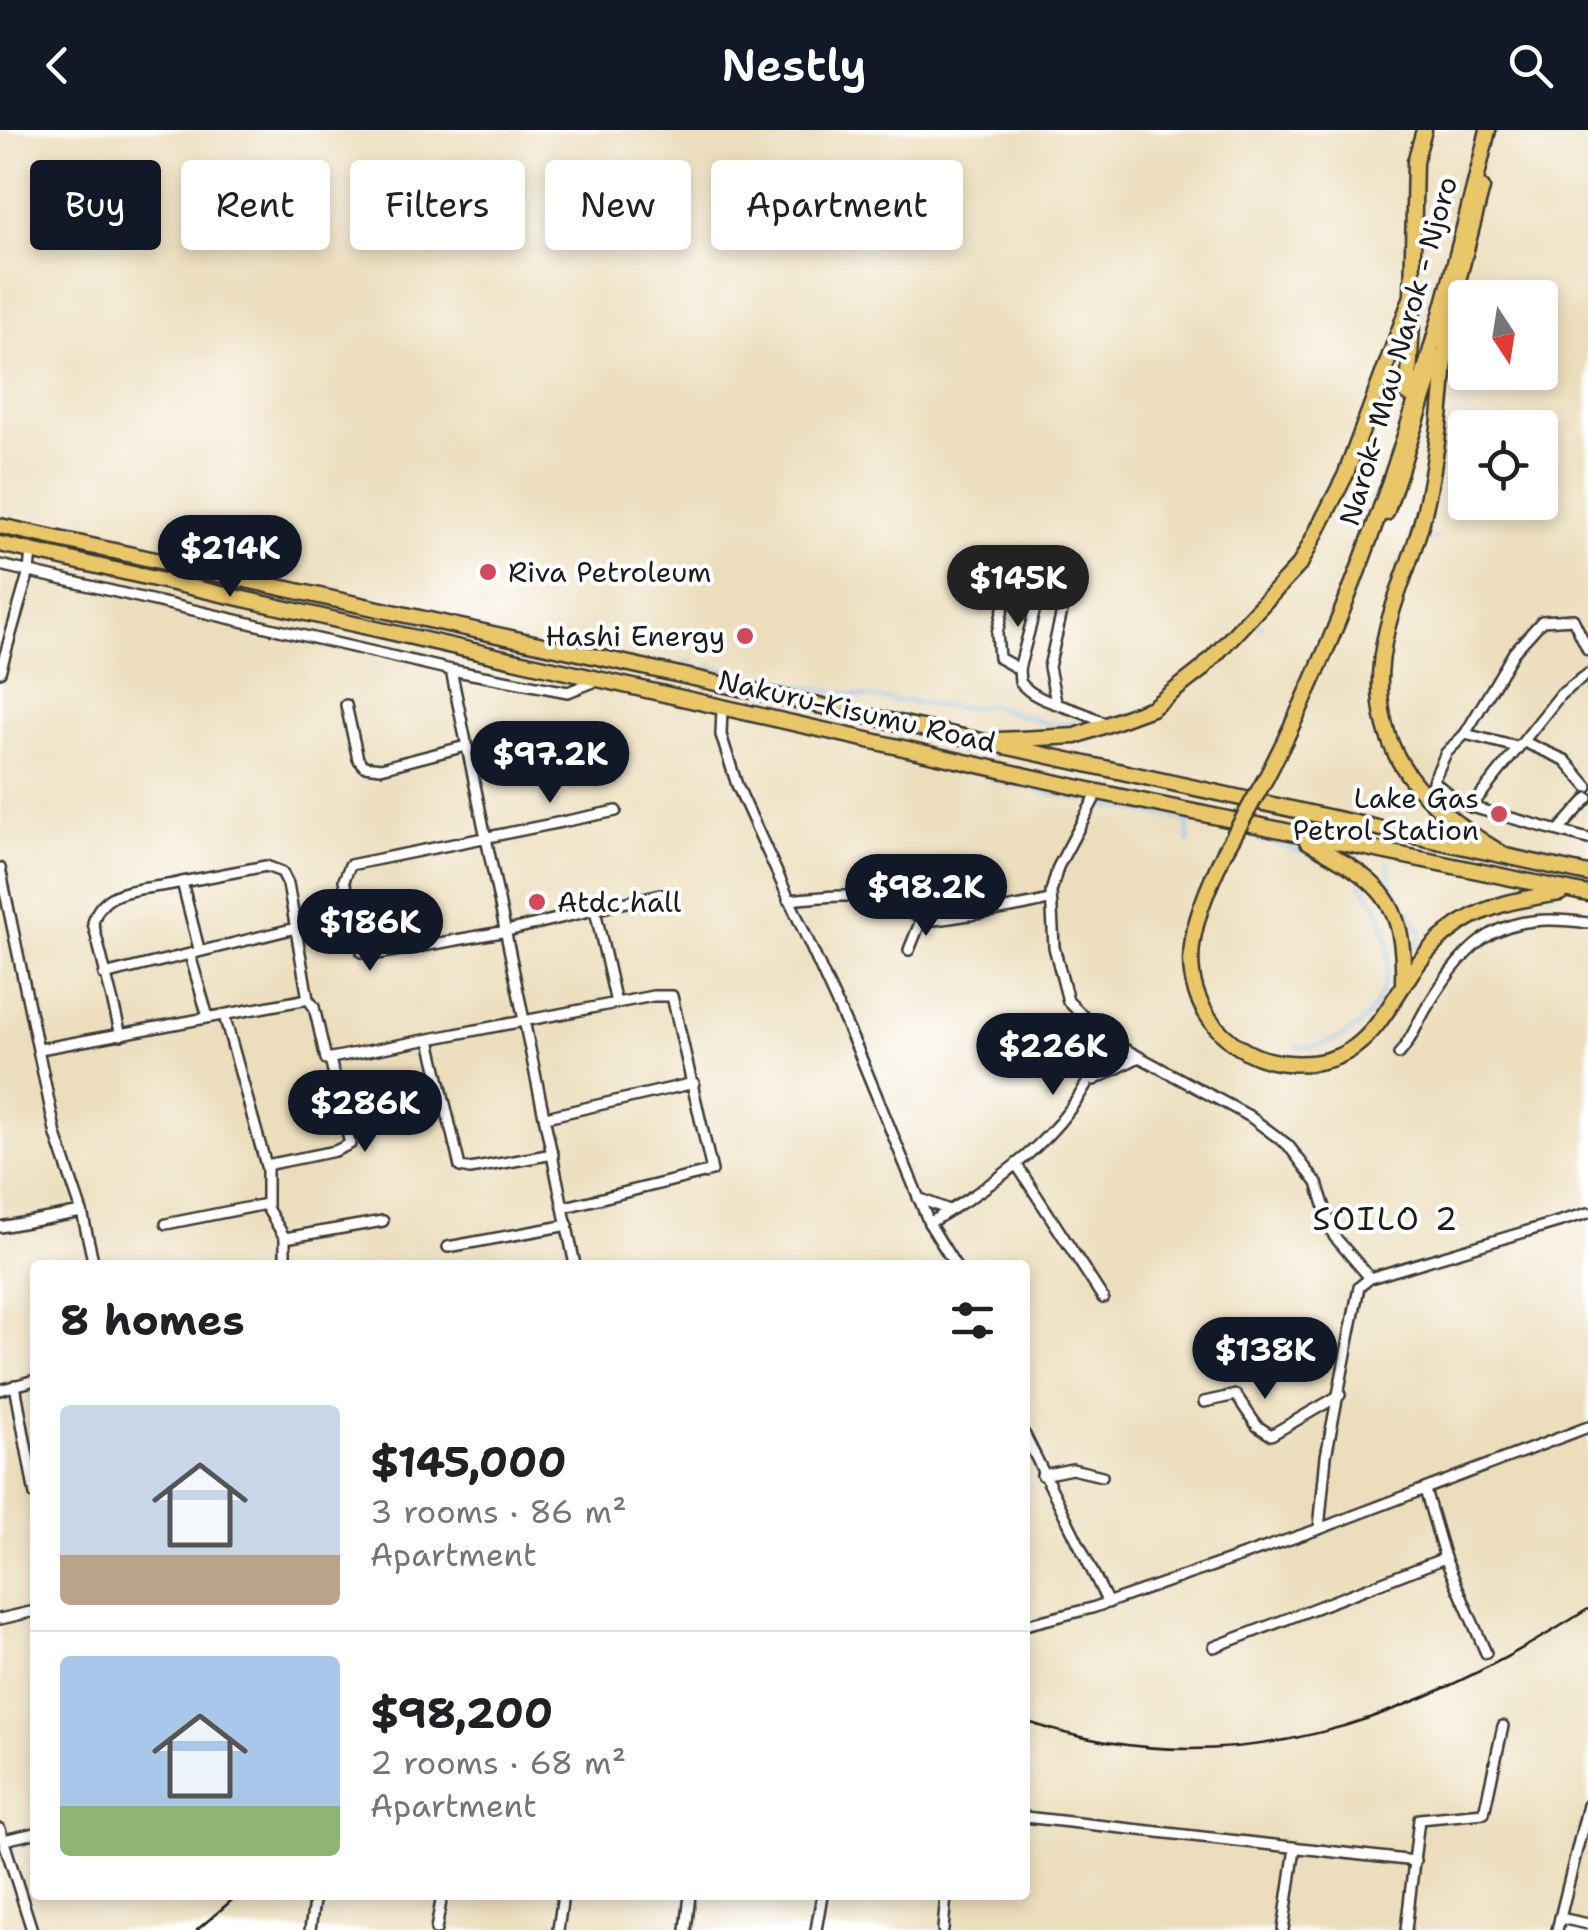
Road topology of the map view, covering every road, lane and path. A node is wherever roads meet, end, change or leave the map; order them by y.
1 (1424, 130) edge
2 (1472, 130) edge
3 (1498, 130) edge
4 (1488, 141) edge
5 (1412, 296) junction
6 (1447, 323) junction
7 (1404, 434) junction
8 (0, 526) edge
9 (0, 544) edge
10 (31, 550) junction
11 (0, 565) edge
12 (29, 571) junction
13 (1041, 586) dead end
14 (1354, 586) junction
15 (1067, 590) dead end
16 (1006, 596) dead end
17 (274, 606) junction
18 (1036, 613) junction
19 (1060, 618) junction
20 (266, 629) junction
21 (1588, 650) edge
22 (452, 670) junction
23 (1019, 670) junction
24 (0, 672) edge
25 (1588, 674) edge
26 (598, 679) junction
27 (1056, 702) junction
28 (346, 705) dead end
29 (722, 708) junction
30 (1108, 728) junction
31 (1465, 734) junction
32 (963, 738) junction
33 (1521, 745) junction
34 (466, 746) junction
35 (1588, 787) edge
36 (1098, 792) junction
37 (1588, 798) edge
38 (1471, 807) junction
39 (616, 810) dead end
40 (1560, 829) junction
41 (1295, 834) junction
42 (1588, 839) edge
43 (487, 840) junction
44 (1515, 860) junction
45 (0, 868) edge
46 (1588, 874) edge
47 (182, 882) junction
48 (1570, 892) junction
49 (660, 894) dead end
50 (1588, 894) edge
51 (1050, 899) junction
52 (788, 900) junction
53 (596, 910) junction
54 (922, 918) junction
55 (1588, 923) edge
56 (296, 928) junction
57 (507, 930) junction
58 (909, 950) dead end
59 (194, 952) junction
60 (104, 975) junction
61 (1403, 985) junction
62 (308, 999) junction
63 (616, 1003) junction
64 (224, 1014) junction
65 (208, 1018) junction
66 (522, 1020) junction
67 (121, 1035) junction
68 (1106, 1039) junction
69 (430, 1040) junction
70 (40, 1049) junction
71 (1400, 1054) dead end
72 (1140, 1057) junction
73 (330, 1059) junction
74 (694, 1083) junction
75 (1088, 1085) junction
76 (546, 1116) junction
77 (553, 1154) junction
78 (266, 1165) junction
79 (1018, 1167) junction
80 (918, 1198) junction
81 (266, 1204) junction
82 (565, 1207) junction
83 (952, 1210) junction
84 (82, 1212) junction
85 (1588, 1212) edge
86 (382, 1221) dead end
87 (929, 1223) junction
88 (166, 1224) dead end
89 (568, 1225) junction
90 (0, 1227) edge
91 (285, 1238) junction
92 (448, 1247) dead end
93 (93, 1260) edge
94 (285, 1260) edge
95 (574, 1260) edge
96 (952, 1260) edge
97 (1370, 1278) junction
98 (1104, 1298) dead end
99 (30, 1381) edge
100 (15, 1385) junction
101 (0, 1390) edge
102 (1340, 1395) junction
103 (1204, 1402) dead end
104 (1588, 1428) edge
105 (1030, 1447) edge
106 (30, 1468) edge
107 (1042, 1475) junction
108 (1102, 1476) dead end
109 (1425, 1490) junction
110 (1319, 1529) junction
111 (1445, 1558) junction
112 (1108, 1603) junction
113 (30, 1613) edge
114 (0, 1619) edge
115 (1030, 1625) edge
116 (1214, 1647) dead end
117 (1486, 1653) dead end
118 (1504, 1726) dead end
119 (1588, 1805) edge
120 (1030, 1818) edge
121 (1585, 1830) edge
122 (30, 1833) edge
123 (2, 1834) edge
124 (1295, 1848) junction
125 (1415, 1861) junction
126 (441, 1900) edge
127 (562, 1900) edge
128 (689, 1900) edge
129 (821, 1900) edge
130 (945, 1900) edge
131 (314, 1901) dead end
132 (1560, 1918) junction
133 (1588, 1924) edge
134 (32, 1930) edge
135 (310, 1930) edge
136 (436, 1930) edge
137 (558, 1930) edge
138 (686, 1930) edge
139 (816, 1930) edge
140 (942, 1930) edge
141 (1283, 1930) edge
142 (1406, 1930) edge
143 (1557, 1930) edge

1 - 5 highway
2 - 4 highway
3 - 4 highway, Narok- Mau Narok - Njoro
4 - 6 highway, Narok- Mau Narok - Njoro
4 - 7 highway, Narok- Mau Narok - Njoro
5 - 7 highway
5 - 30 highway
6 - 14 highway, Narok- Mau Narok - Njoro
6 - 44 highway
7 - 14 highway, Narok- Mau Narok - Njoro
8 - 32 highway, Nakuru-Kisumu Road
9 - 10 highway, Nakuru-Kisumu Road
10 - 12 street
10 - 17 highway, Nakuru-Kisumu Road
11 - 12 street
12 - 20 street
12 - 24 street
13 - 18 street
14 - 61 highway, Narok- Mau Narok - Njoro, bridge
15 - 19 street
16 - 23 street
17 - 20 street
17 - 26 highway, Nakuru-Kisumu Road
18 - 19 street
18 - 23 street
19 - 27 street
20 - 22 street
21 - 31 street
22 - 26 street
22 - 34 street
23 - 27 street
25 - 33 street
26 - 29 highway, Nakuru-Kisumu Road
27 - 30 street
28 - 34 street
29 - 36 highway, Nakuru-Kisumu Road
29 - 52 street
30 - 32 highway
31 - 33 street
31 - 38 street
32 - 44 highway, Nakuru-Kisumu Road
33 - 35 street
33 - 38 street
34 - 43 street
36 - 41 highway, Nakuru-Kisumu Road
36 - 51 street
37 - 40 street
38 - 40 street
39 - 43 street
40 - 42 street
41 - 48 highway, Nakuru-Kisumu Road
41 - 61 highway
43 - 57 street
43 - 57 street
44 - 46 highway, Nakuru-Kisumu Road
45 - 70 street
47 - 56 street
47 - 59 street
47 - 60 street
48 - 50 highway, Nakuru-Kisumu Road
48 - 61 highway, Narok- Mau Narok - Njoro
49 - 53 street
51 - 54 street
51 - 68 street
52 - 54 street
52 - 80 street
53 - 57 street
53 - 63 street
54 - 58 street
55 - 71 street
56 - 59 street
56 - 62 street
57 - 66 street
59 - 60 street
59 - 65 street
60 - 67 street
62 - 64 street
62 - 73 street
63 - 66 street
63 - 74 street
64 - 65 street
64 - 78 street
65 - 67 street
66 - 69 street
66 - 76 street
67 - 70 street
68 - 72 street
68 - 75 street
69 - 73 street
69 - 77 street
70 - 84 street
72 - 75 street
72 - 97 street
73 - 78 street
74 - 76 street
74 - 82 street
75 - 79 street
76 - 77 street
77 - 82 street
78 - 81 street
79 - 83 street
79 - 98 street
80 - 83 street
80 - 87 street
81 - 88 street
81 - 91 street
82 - 89 street
83 - 87 street
84 - 90 street
84 - 93 street
85 - 97 street
86 - 91 street
87 - 96 street
89 - 92 street
89 - 95 street
91 - 94 street
97 - 102 street
99 - 100 street
100 - 101 street
100 - 106 street
102 - 103 street
102 - 110 street
104 - 109 street
105 - 107 street
107 - 108 street
107 - 112 street
109 - 110 street
109 - 111 street
110 - 112 street
111 - 116 street
111 - 117 street
112 - 115 street
113 - 114 street
118 - 125 street
119 - 121 street
120 - 124 street
121 - 132 street
122 - 123 street
123 - 134 street
124 - 125 street
124 - 141 street
125 - 142 street
126 - 136 street
127 - 137 street
128 - 138 street
129 - 139 street
130 - 140 street
131 - 135 street
132 - 133 street
132 - 143 street

